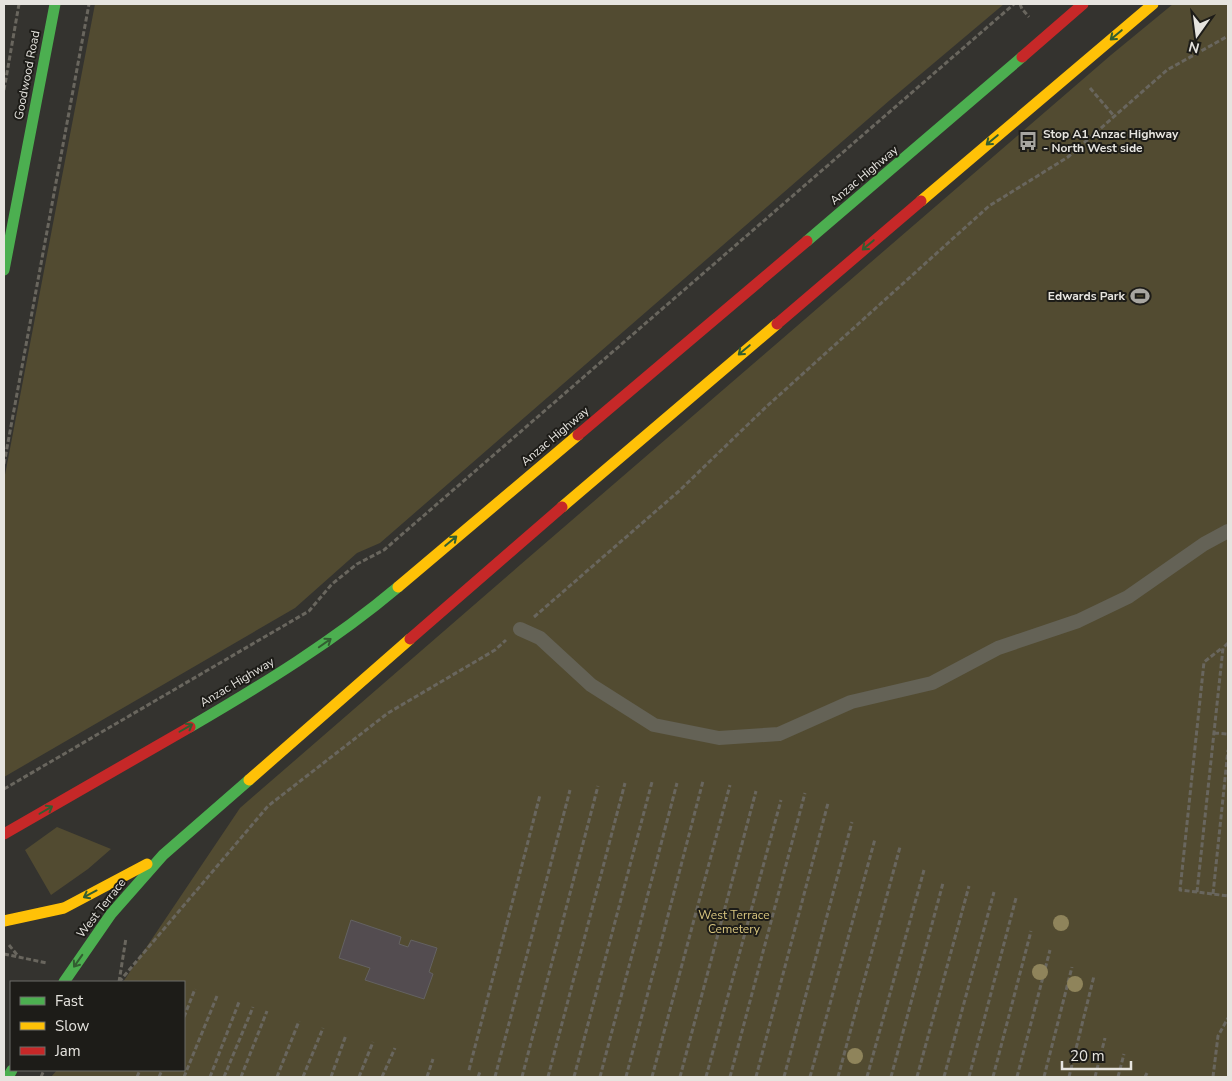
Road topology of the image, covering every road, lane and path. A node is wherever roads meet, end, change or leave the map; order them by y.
1 (19, 4) edge
2 (55, 4) edge
3 (89, 4) edge
4 (1014, 4) edge
5 (1020, 4) edge
6 (1083, 4) edge
7 (1153, 4) edge
8 (1025, 12) dead end
9 (1228, 36) edge
10 (1089, 86) dead end
11 (4, 90) edge
12 (1114, 116) junction
13 (4, 270) edge
14 (4, 464) edge
15 (1228, 531) edge
16 (520, 629) junction
17 (1228, 643) edge
18 (1223, 648) junction
19 (1214, 733) junction
20 (1228, 734) edge
21 (1228, 750) edge
22 (702, 781) dead end
23 (652, 782) dead end
24 (677, 783) dead end
25 (625, 784) dead end
26 (730, 785) dead end
27 (598, 786) dead end
28 (4, 789) edge
29 (570, 790) dead end
30 (756, 791) dead end
31 (805, 793) dead end
32 (540, 795) dead end
33 (781, 800) dead end
34 (828, 803) dead end
35 (852, 822) dead end
36 (4, 834) edge
37 (876, 838) dead end
38 (900, 847) dead end
39 (164, 855) junction
40 (924, 870) dead end
41 (943, 883) dead end
42 (969, 886) dead end
43 (994, 892) dead end
44 (1196, 892) junction
45 (1213, 894) junction
46 (1228, 896) edge
47 (1016, 898) dead end
48 (4, 920) edge
49 (1031, 931) dead end
50 (1050, 950) dead end
51 (4, 954) edge
52 (48, 963) dead end
53 (1072, 967) dead end
54 (1094, 976) dead end
55 (65, 981) edge
56 (120, 981) edge
57 (195, 989) dead end
58 (217, 996) dead end
59 (239, 1002) dead end
60 (253, 1006) dead end
61 (267, 1011) dead end
62 (185, 1014) edge
63 (1228, 1018) edge
64 (299, 1021) dead end
65 (323, 1028) dead end
66 (346, 1035) dead end
67 (1105, 1038) dead end
68 (374, 1042) dead end
69 (395, 1048) dead end
70 (1124, 1054) dead end
71 (433, 1059) dead end
72 (469, 1070) dead end
73 (480, 1072) dead end
74 (184, 1077) edge
75 (210, 1077) edge
76 (224, 1077) edge
77 (241, 1077) edge
78 (277, 1077) edge
79 (303, 1077) edge
80 (331, 1077) edge
81 (359, 1077) edge
82 (382, 1077) edge
83 (427, 1077) edge
84 (478, 1077) edge
85 (495, 1077) edge
86 (522, 1077) edge
87 (548, 1077) edge
88 (574, 1077) edge
89 (600, 1077) edge
90 (626, 1077) edge
91 (652, 1077) edge
92 (680, 1077) edge
93 (706, 1077) edge
94 (730, 1077) edge
95 (756, 1077) edge
96 (784, 1077) edge
97 (810, 1077) edge
98 (838, 1077) edge
99 (867, 1077) edge
100 (891, 1077) edge
101 (917, 1077) edge
102 (944, 1077) edge
103 (969, 1077) edge
104 (993, 1077) edge
105 (1017, 1077) edge
106 (1044, 1077) edge
107 (1069, 1077) edge
108 (1095, 1077) edge
109 (1118, 1077) edge
110 (1213, 1077) edge

1 - 11 path
2 - 13 main road, Goodwood Road
3 - 14 path
4 - 28 path
5 - 8 path
36 -> 6 main road, Anzac Highway
7 -> 39 main road
9 - 12 path
10 - 12 path
12 - 16 path
15 - 16 lane
16 - 56 path
17 - 18 path
18 - 19 path
18 - 44 path
19 - 20 path
19 - 44 path
21 - 45 path
22 - 90 path
23 - 88 path
24 - 89 path
25 - 87 path
26 - 91 path
27 - 86 path
29 - 85 path
30 - 92 path
31 - 94 path
32 - 72 path
33 - 93 path
34 - 95 path
35 - 96 path
37 - 97 path
38 - 98 path
39 -> 48 main road
39 -> 55 main road, West Terrace
40 - 99 path
41 - 100 path
42 - 101 path
43 - 102 path
44 - 45 path
45 - 46 path
47 - 103 path
49 - 104 path
50 - 105 path
51 - 52 path
53 - 106 path
54 - 107 path
57 - 62 path
58 - 74 path
59 - 75 path
60 - 76 path
61 - 77 path
63 - 110 path
64 - 78 path
65 - 79 path
66 - 80 path
67 - 108 path
68 - 81 path
69 - 82 path
70 - 109 path
71 - 83 path
73 - 84 path

